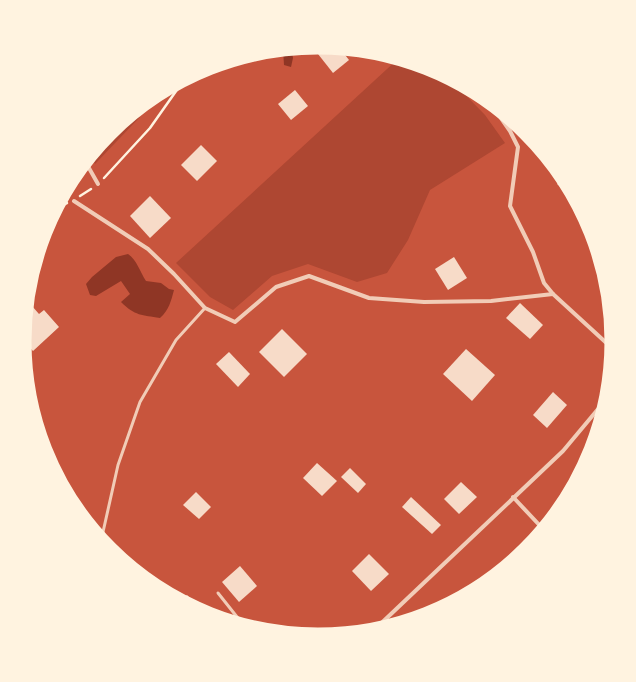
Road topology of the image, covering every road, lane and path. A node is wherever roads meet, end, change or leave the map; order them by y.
1 (178, 89) edge
2 (500, 117) edge
3 (88, 166) edge
4 (98, 184) junction
5 (74, 200) junction
6 (64, 204) edge
7 (553, 294) junction
8 (205, 308) junction
9 (607, 343) edge
10 (599, 407) edge
11 (513, 498) junction
12 (540, 526) edge
13 (103, 534) edge
14 (218, 593) dead end
15 (238, 619) edge
16 (382, 622) edge

1 - 4 path
2 - 7 street
3 - 4 street
4 - 5 path
5 - 6 path
5 - 8 street
7 - 8 street
7 - 9 street
8 - 13 lane
10 - 11 street
11 - 12 street
11 - 16 street
14 - 15 lane

